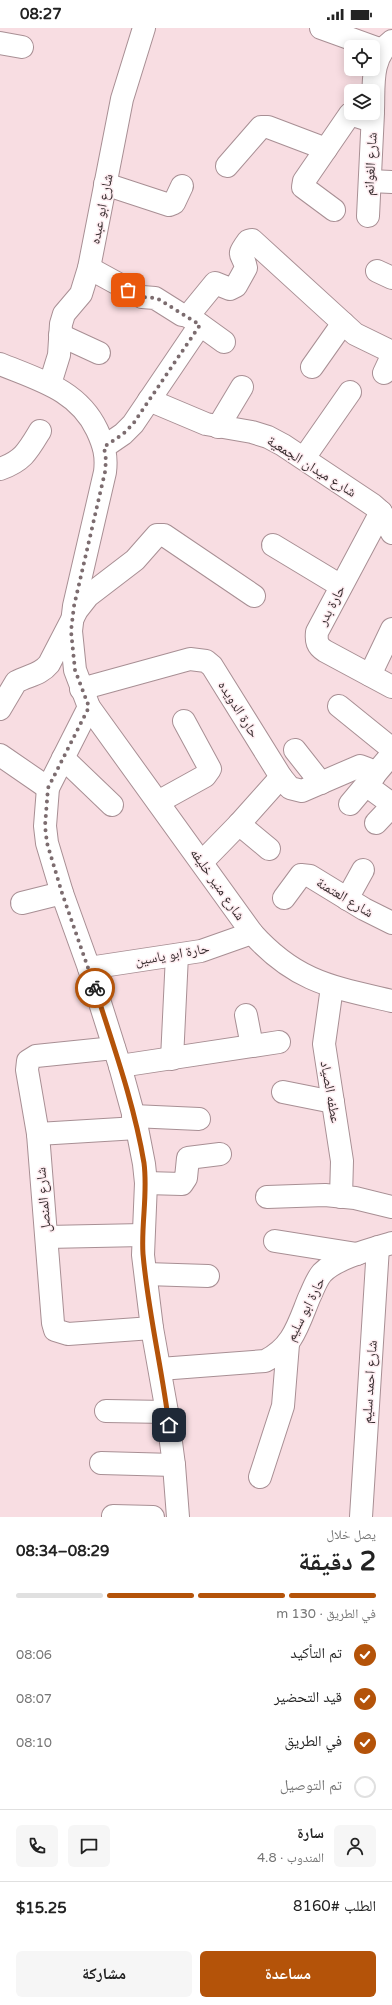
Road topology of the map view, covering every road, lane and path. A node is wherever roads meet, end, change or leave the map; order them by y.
1 (144, 28) edge
2 (321, 28) edge
3 (0, 43) edge
4 (387, 46) edge
5 (22, 47) dead end
6 (375, 84) edge
7 (346, 120) edge
8 (373, 120) edge
9 (326, 149) junction
10 (227, 166) dead end
11 (370, 181) junction
12 (392, 182) edge
13 (105, 184) junction
14 (182, 186) dead end
15 (334, 210) dead end
16 (368, 216) dead end
17 (89, 268) junction
18 (194, 320) junction
19 (343, 323) junction
20 (60, 335) junction
21 (224, 342) dead end
22 (392, 352) edge
23 (99, 353) dead end
24 (0, 364) edge
25 (312, 367) dead end
26 (50, 384) junction
27 (242, 386) dead end
28 (350, 392) dead end
29 (149, 400) junction
30 (218, 427) junction
31 (40, 431) dead end
32 (104, 447) junction
33 (304, 458) junction
34 (0, 469) edge
35 (381, 512) junction
36 (392, 533) edge
37 (274, 546) dead end
38 (341, 586) junction
39 (254, 596) dead end
40 (72, 620) junction
41 (392, 629) edge
42 (370, 675) junction
43 (392, 687) edge
44 (85, 698) junction
45 (339, 706) dead end
46 (0, 709) edge
47 (184, 721) dead end
48 (392, 749) edge
49 (295, 750) dead end
50 (392, 754) edge
51 (0, 755) edge
52 (63, 758) junction
53 (281, 777) junction
54 (370, 780) junction
55 (321, 783) junction
56 (48, 788) junction
57 (158, 802) junction
58 (350, 804) dead end
59 (112, 805) dead end
60 (392, 805) edge
61 (376, 823) dead end
62 (239, 824) junction
63 (269, 849) dead end
64 (202, 862) junction
65 (363, 870) dead end
66 (62, 893) junction
67 (284, 898) dead end
68 (348, 899) junction
69 (22, 903) dead end
70 (392, 923) edge
71 (252, 933) junction
72 (177, 955) junction
73 (89, 968) junction
74 (332, 987) junction
75 (392, 1001) edge
76 (246, 1015) dead end
77 (279, 1042) dead end
78 (252, 1046) junction
79 (117, 1057) junction
80 (172, 1059) junction
81 (283, 1092) dead end
82 (333, 1102) junction
83 (199, 1119) dead end
84 (135, 1122) junction
85 (38, 1134) junction
86 (220, 1154) dead end
87 (146, 1183) junction
88 (267, 1197) dead end
89 (341, 1197) junction
90 (392, 1208) edge
91 (143, 1236) junction
92 (47, 1237) junction
93 (275, 1241) dead end
94 (385, 1245) edge
95 (358, 1254) junction
96 (146, 1274) junction
97 (208, 1276) dead end
98 (152, 1328) junction
99 (288, 1344) junction
100 (160, 1369) junction
101 (106, 1411) dead end
102 (168, 1412) junction
103 (101, 1463) dead end
104 (174, 1465) junction
105 (260, 1477) dead end
106 (113, 1516) edge
107 (153, 1517) edge
108 (178, 1517) edge
109 (361, 1517) edge

1 - 13 street, شارع ابو عبده
2 - 4 street
3 - 5 street
4 - 6 street, شارع الغوانم
7 - 9 street
8 - 11 street, شارع الغوانم
9 - 10 street
9 - 15 street
11 - 12 street
11 - 16 street, شارع الغوانم
13 - 14 street
13 - 17 street, شارع ابو عبده
17 - 18 street
17 - 20 street, شارع ابو عبده
18 - 19 street
18 - 21 street
18 - 29 street
19 - 22 street
19 - 25 street
20 - 23 street
20 - 26 street, شارع ابو عبده
24 - 26 street
26 - 32 street
27 - 30 street
28 - 33 street
29 - 30 street, شارع ميدان الجمعية
29 - 32 street
30 - 33 street, شارع ميدان الجمعية
31 - 34 street
32 - 40 street
33 - 35 street, شارع ميدان الجمعية
35 - 36 street, شارع ميدان الجمعية
35 - 38 street, حارة بدر
37 - 38 street
38 - 42 street, حارة بدر
39 - 40 street
40 - 44 street
40 - 46 street
41 - 42 street
42 - 43 street, حارة بدر
44 - 52 street
44 - 53 street, حارة الدويده
44 - 57 street, شارع منير خليفه
45 - 48 street
47 - 57 street
49 - 55 street
50 - 54 street
51 - 56 street
52 - 56 street
52 - 59 street
53 - 55 street, حارة الدويده
53 - 62 street
54 - 55 street, حارة الدويده
54 - 58 street
54 - 60 street
56 - 66 street
57 - 64 street, شارع منير خليفه
60 - 61 street
62 - 63 street
62 - 64 street
64 - 71 street, شارع منير خليفه
65 - 68 street
66 - 69 street
66 - 73 street
67 - 68 street, شارع العتمنة
68 - 70 street, شارع العتمنة
71 - 72 street, حارة ابو ياسين
71 - 74 street, شارع منير خليفه
72 - 73 street, حارة ابو ياسين
72 - 80 street
73 - 79 street
74 - 75 street, شارع منير خليفه
74 - 82 street, عطفه الصياد
76 - 78 street
77 - 78 street
78 - 80 street
79 - 80 street
79 - 84 street
79 - 85 street, شارع المنصل
81 - 82 street
82 - 89 street, عطفه الصياد
83 - 84 street
84 - 85 street
84 - 87 street
85 - 92 street, شارع المنصل
86 - 87 street
87 - 91 street
88 - 89 street
89 - 90 street
91 - 92 street
91 - 96 street
92 - 98 street, شارع المنصل
93 - 95 street
94 - 95 street, حارة ابو سليم
94 - 109 street, شارع احمد سليم
95 - 99 street, حارة ابو سليم
96 - 97 street
96 - 98 street
98 - 100 street
99 - 100 street, حارة ابو سليم
99 - 105 street
100 - 102 street
101 - 102 street
102 - 104 street
103 - 104 street
104 - 108 street
106 - 107 street

